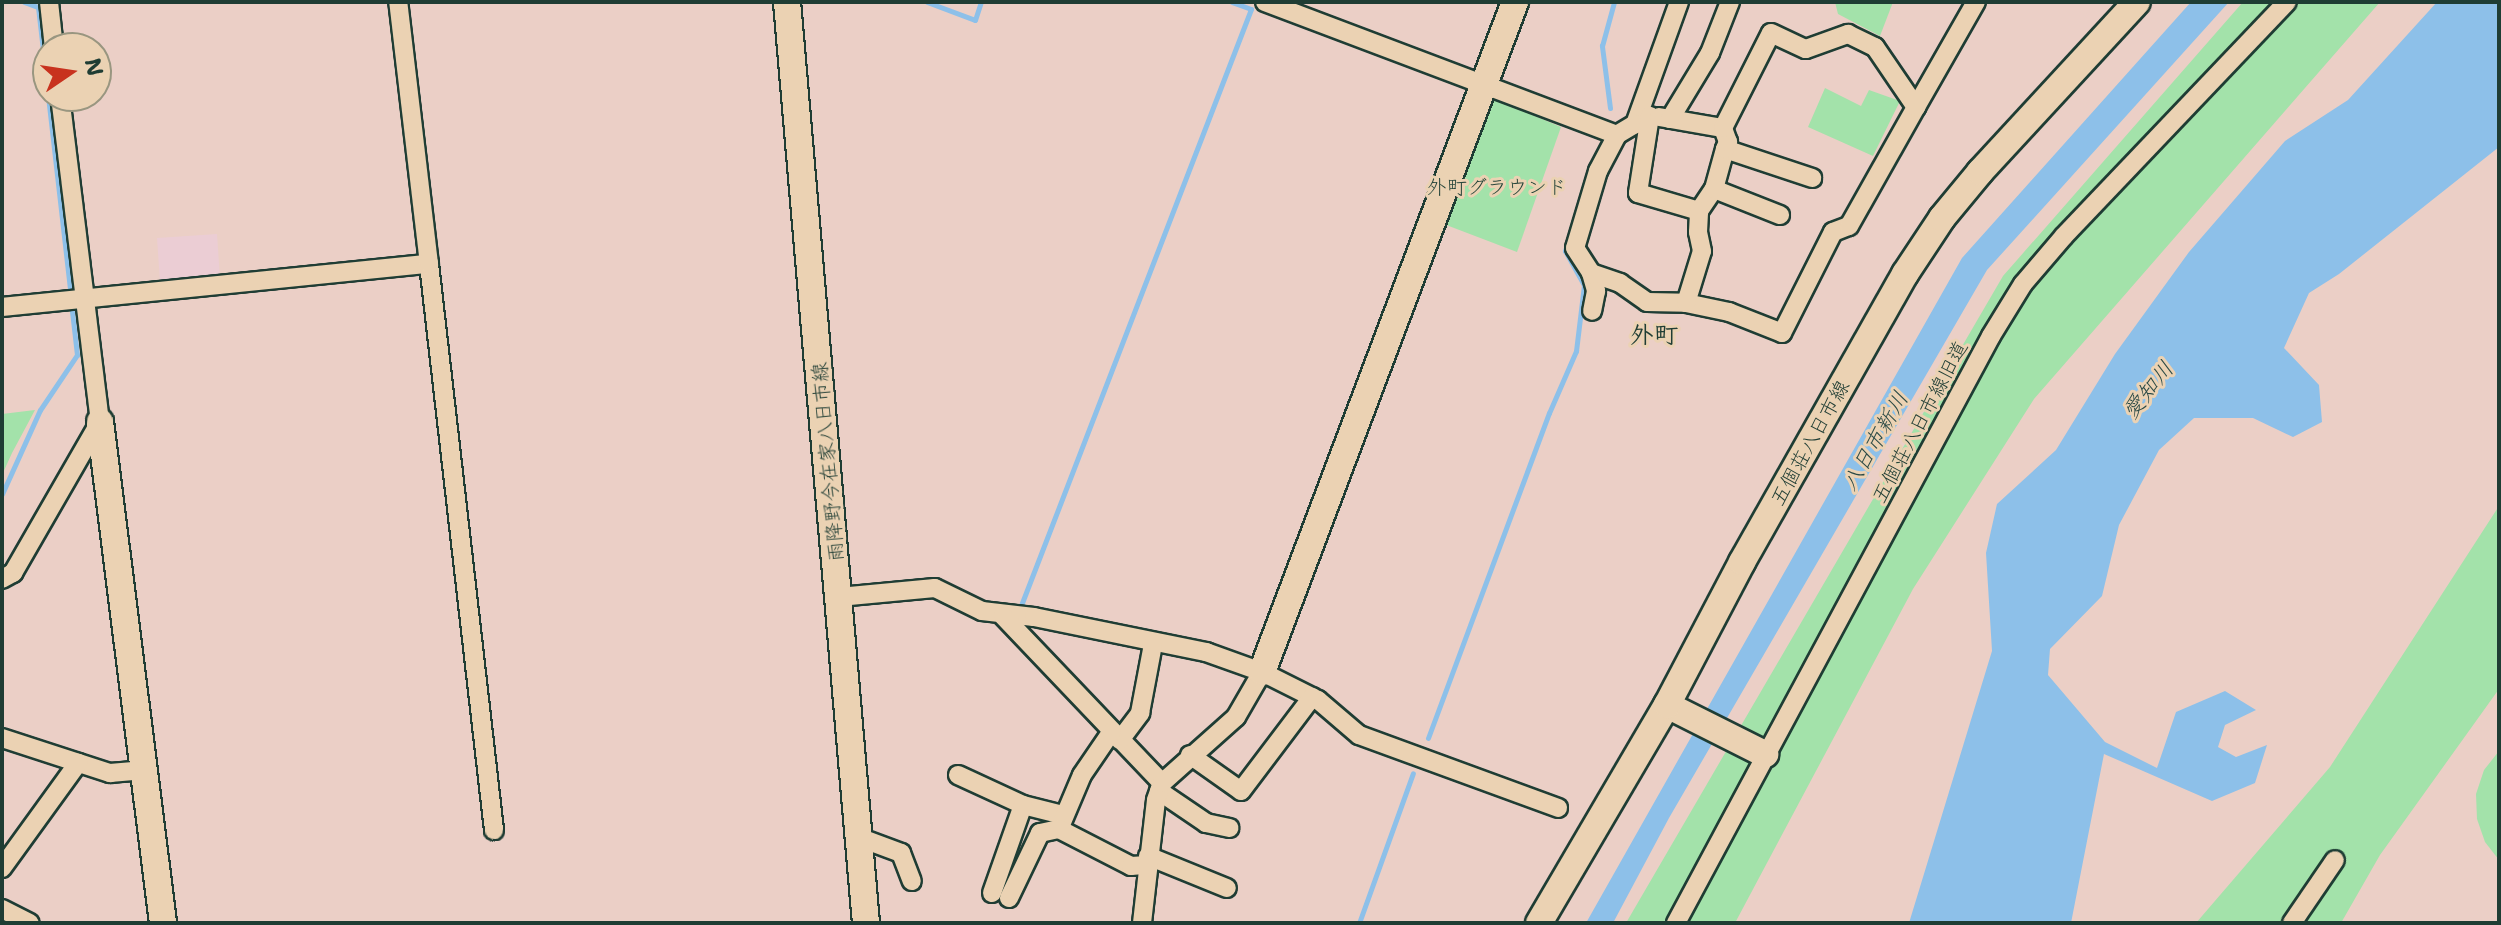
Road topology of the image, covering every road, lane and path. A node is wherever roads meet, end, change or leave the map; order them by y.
1 (49, 2) edge
2 (398, 2) edge
3 (787, 2) edge
4 (1265, 2) edge
5 (1515, 2) edge
6 (1679, 2) edge
7 (1730, 2) edge
8 (1976, 2) edge
9 (2137, 2) edge
10 (2287, 2) edge
11 (52, 32) edge
12 (1485, 85) junction
13 (1916, 107) junction
14 (62, 112) edge
15 (1670, 119) junction
16 (1642, 120) junction
17 (1723, 128) junction
18 (1617, 135) junction
19 (1725, 149) junction
20 (1812, 178) dead end
21 (1714, 189) junction
22 (1699, 211) junction
23 (1780, 215) dead end
24 (429, 264) junction
25 (1591, 273) junction
26 (84, 298) junction
27 (1686, 303) junction
28 (2, 307) edge
29 (1592, 311) dead end
30 (100, 422) junction
31 (2, 579) edge
32 (839, 597) junction
33 (1003, 616) junction
34 (1153, 644) junction
35 (1262, 672) junction
36 (1312, 697) junction
37 (1674, 708) junction
38 (1116, 736) junction
39 (2, 738) edge
40 (1758, 750) junction
41 (1190, 755) junction
42 (78, 763) junction
43 (145, 770) junction
44 (958, 775) dead end
45 (1161, 787) junction
46 (1023, 805) junction
47 (1558, 808) dead end
48 (1061, 822) junction
49 (1229, 828) dead end
50 (494, 830) dead end
51 (858, 837) junction
52 (1147, 860) junction
53 (2335, 860) dead end
54 (2, 868) edge
55 (912, 881) dead end
56 (1227, 888) dead end
57 (2, 909) edge
58 (30, 923) edge
59 (163, 923) edge
60 (866, 923) edge
61 (1142, 923) edge
62 (1539, 923) edge
63 (1676, 923) edge
64 (2292, 923) edge

1 - 11 street
2 - 24 street
3 - 32 main road, 雨降野今在家八日市線
4 - 12 street
5 - 12 main road
6 - 16 street
7 - 15 street
8 - 13 street
9 - 37 main road, 五個荘八日市線
10 - 40 street, 五個荘八日市線旧道
12 - 18 street
12 - 35 main road
13 - 17 street
13 - 27 street
14 - 26 street
15 - 16 street
15 - 17 street
16 - 18 street
16 - 22 street
17 - 19 street
18 - 25 street
19 - 20 street
19 - 21 street
21 - 22 street
21 - 23 street
22 - 27 street
24 - 26 street
24 - 50 street
25 - 27 street
25 - 29 street
26 - 28 street
26 - 30 street
30 - 31 street
30 - 43 main road
32 - 33 street
32 - 51 main road, 雨降野今在家八日市線
33 - 34 street
33 - 38 street
34 - 35 street
34 - 38 street
35 - 36 street
35 - 41 street
36 - 41 street
36 - 47 street
37 - 40 main road
37 - 62 main road, 五個荘八日市線
38 - 45 street
38 - 48 street
39 - 42 street
40 - 63 street, 五個荘八日市線旧道
41 - 45 street
42 - 43 street
42 - 54 street
43 - 59 main road
44 - 46 street
45 - 49 street
45 - 52 street
46 - 48 street
46 - 48 street
48 - 52 street
51 - 55 street
51 - 60 main road, 雨降野今在家八日市線
52 - 56 street
52 - 61 street
53 - 64 street
57 - 58 street

